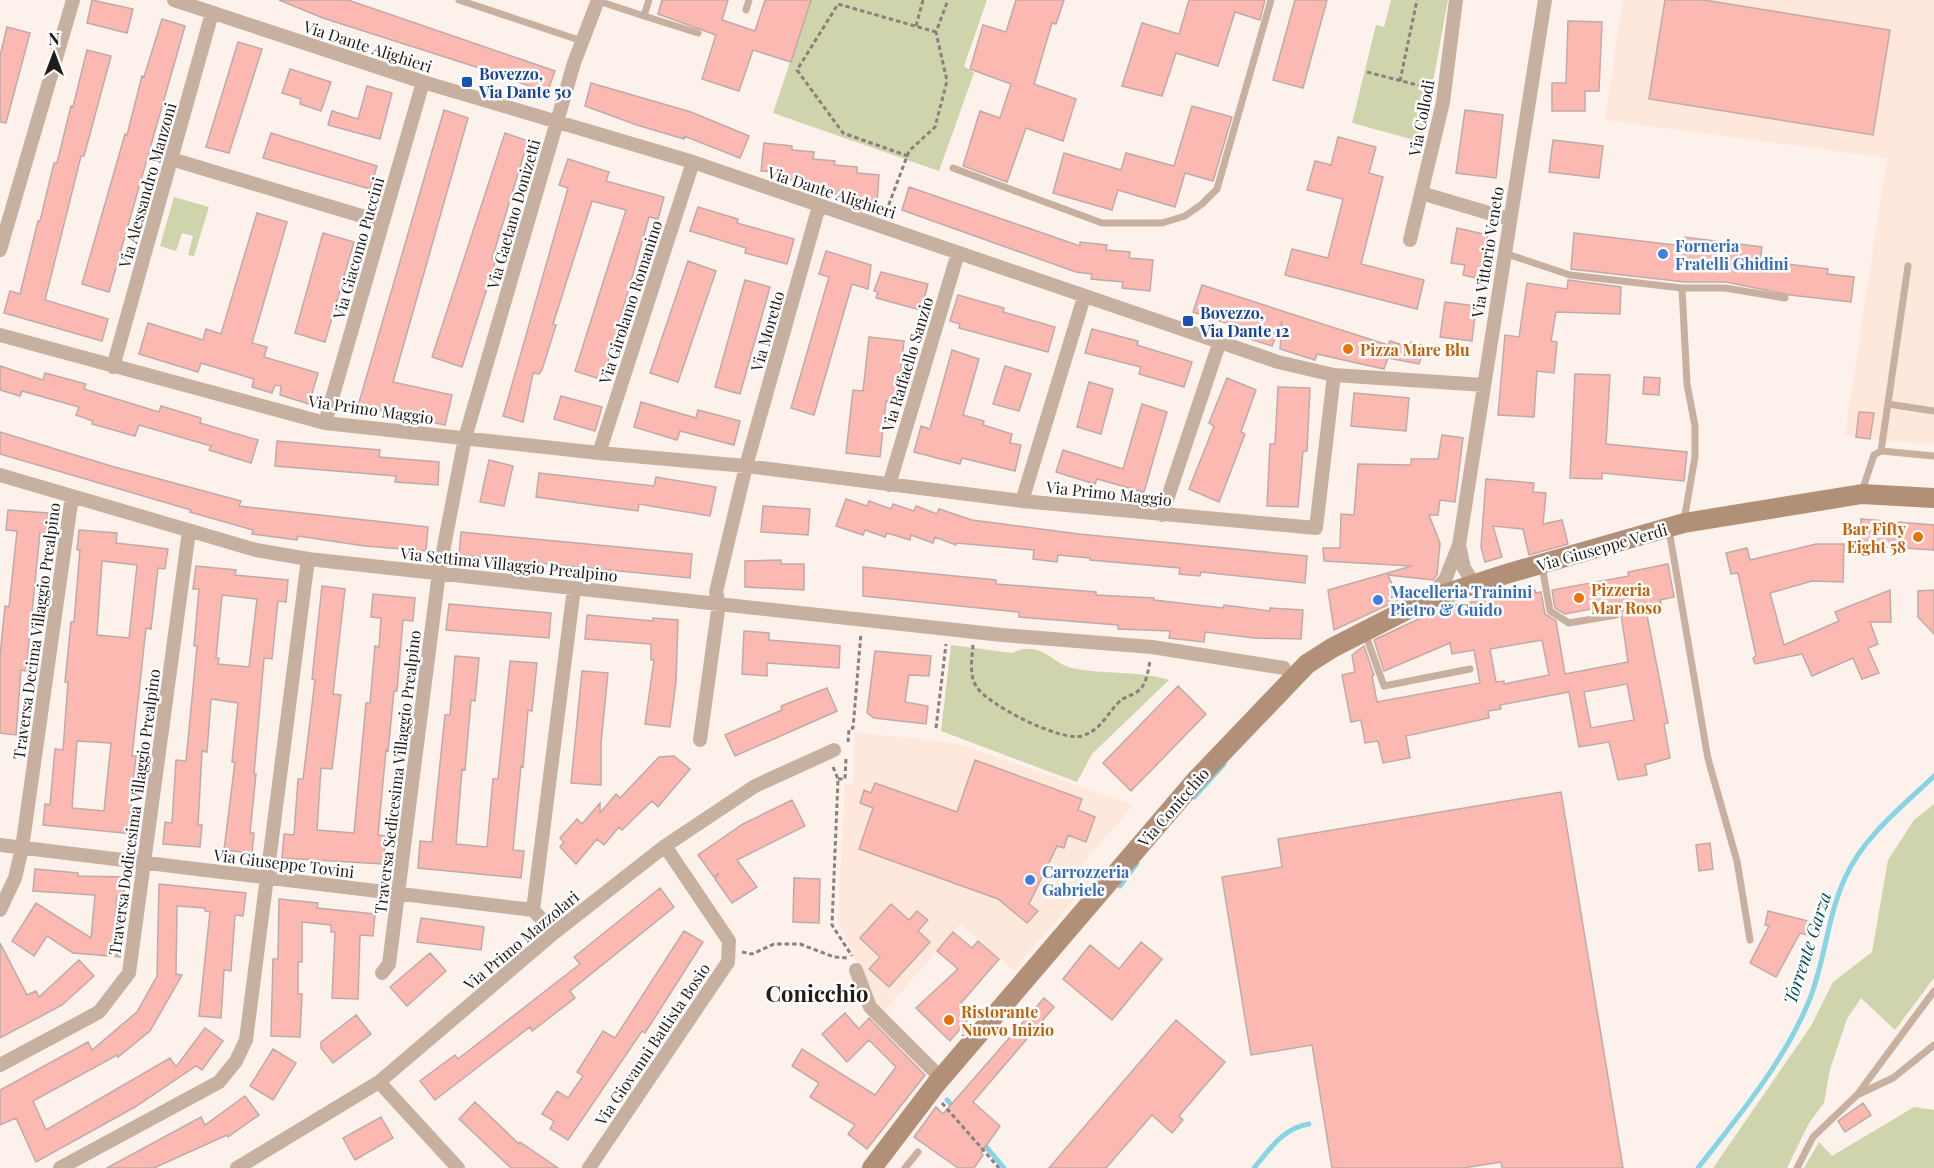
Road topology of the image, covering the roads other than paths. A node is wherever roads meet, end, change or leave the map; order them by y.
1 (73, 0) edge
2 (174, 0) edge
3 (459, 0) edge
4 (598, 0) edge
5 (650, 0) edge
6 (750, 0) edge
7 (1271, 0) edge
8 (1456, 0) edge
9 (1545, 0) edge
10 (746, 10) dead end
11 (212, 12) junction
12 (644, 16) junction
13 (698, 33) dead end
14 (582, 42) junction
15 (423, 82) junction
16 (557, 122) junction
17 (171, 159) junction
18 (693, 162) junction
19 (953, 168) dead end
20 (1421, 193) junction
21 (819, 206) junction
22 (1509, 219) junction
23 (382, 222) junction
24 (1410, 240) dead end
25 (0, 250) edge
26 (958, 253) junction
27 (1504, 253) junction
28 (1908, 266) dead end
29 (1682, 288) junction
30 (1083, 297) junction
31 (1785, 298) dead end
32 (0, 335) edge
33 (1220, 341) junction
34 (113, 367) junction
35 (1334, 375) junction
36 (1484, 385) junction
37 (1888, 404) junction
38 (1934, 411) edge
39 (325, 423) junction
40 (465, 438) junction
41 (1881, 451) junction
42 (599, 453) junction
43 (1934, 456) edge
44 (746, 466) junction
45 (0, 475) edge
46 (889, 485) junction
47 (1862, 494) junction
48 (72, 496) junction
49 (1934, 498) edge
50 (1022, 501) junction
51 (1162, 515) junction
52 (1676, 525) junction
53 (189, 531) junction
54 (1460, 545) junction
55 (308, 559) junction
56 (1542, 564) junction
57 (440, 572) junction
58 (1474, 584) junction
59 (574, 588) junction
60 (1426, 600) junction
61 (719, 603) junction
62 (1616, 615) dead end
63 (1363, 630) junction
64 (1470, 669) dead end
65 (1289, 673) junction
66 (700, 740) dead end
67 (834, 750) dead end
68 (0, 845) edge
69 (665, 846) junction
70 (22, 848) junction
71 (144, 862) junction
72 (266, 878) junction
73 (397, 894) junction
74 (0, 910) edge
75 (532, 910) junction
76 (554, 933) junction
77 (1750, 940) dead end
78 (856, 970) dead end
79 (382, 973) dead end
80 (1934, 991) edge
81 (1934, 1045) edge
82 (0, 1065) edge
83 (379, 1082) junction
84 (936, 1084) junction
85 (1857, 1095) junction
86 (918, 1152) dead end
87 (60, 1168) edge
88 (237, 1168) edge
89 (458, 1168) edge
90 (589, 1168) edge
91 (872, 1168) edge
92 (905, 1168) edge
93 (1797, 1168) edge

1 - 25 street
2 - 11 street, Via Dante Alighieri
3 - 14 lane
4 - 12 lane
4 - 14 street, Via Gaetano Donizetti
5 - 12 lane
6 - 10 lane
7 - 19 lane
8 - 20 street, Via Collodi
9 - 22 street, Via Vittorio Veneto
11 - 15 street, Via Dante Alighieri
11 - 17 street, Via Alessandro Manzoni
12 - 13 lane
14 - 16 street, Via Gaetano Donizetti
15 - 16 street, Via Dante Alighieri
15 - 23 street, Via Giacomo Puccini
16 - 18 street, Via Dante Alighieri
16 - 40 street, Via Gaetano Donizetti
17 - 23 street
17 - 34 street, Via Alessandro Manzoni
18 - 21 street, Via Dante Alighieri
18 - 42 street, Via Girolamo Romanino
20 - 22 street
20 - 24 street, Via Collodi
21 - 26 street, Via Dante Alighieri
21 - 44 street, Via Moretto
22 - 27 street, Via Vittorio Veneto
23 - 39 street, Via Giacomo Puccini
26 - 30 street, Via Dante Alighieri
26 - 46 street, Via Raffaello Sanzio
27 - 29 lane
27 - 36 street, Via Vittorio Veneto
28 - 37 lane
29 - 31 lane
29 - 52 lane
30 - 33 street, Via Dante Alighieri
30 - 50 street
32 - 34 street, Via Primo Maggio
33 - 35 street, Via Dante Alighieri
33 - 51 street
34 - 39 street, Via Primo Maggio
35 - 36 street, Via Dante Alighieri
35 - 51 street, Via Primo Maggio
36 - 54 street, Via Vittorio Veneto
37 - 38 lane
37 - 41 lane
39 - 40 street, Via Primo Maggio
40 - 42 street, Via Primo Maggio
40 - 57 street, Via Gaetano Donizetti
41 - 43 lane
41 - 47 lane
42 - 44 street, Via Primo Maggio
44 - 46 street, Via Primo Maggio
44 - 61 street
45 - 48 street, Via Settima Villaggio Prealpino
46 - 50 street, Via Primo Maggio
47 - 49 main road, Via Giuseppe Verdi
47 - 52 main road, Via Giuseppe Verdi
48 - 53 street, Via Settima Villaggio Prealpino
48 - 70 street, Traversa Decima Villaggio Prealpino
50 - 51 street, Via Primo Maggio
52 - 56 main road, Via Giuseppe Verdi
52 - 77 lane
53 - 55 street, Via Settima Villaggio Prealpino
53 - 71 street, Traversa Dodicesima Villaggio Prealpino
54 - 58 street, Via Vittorio Veneto
54 - 60 street, Via Vittorio Veneto
55 - 57 street, Via Settima Villaggio Prealpino
55 - 72 street
56 - 58 main road, Via Giuseppe Verdi
56 - 62 lane
57 - 59 street, Via Settima Villaggio Prealpino
57 - 73 street, Traversa Sedicesima Villaggio Prealpino
58 - 60 main road, Via Giuseppe Verdi
59 - 61 street, Via Settima Villaggio Prealpino
59 - 75 street
60 - 63 main road, Via Giuseppe Verdi
61 - 65 street, Via Settima Villaggio Prealpino
61 - 66 street
63 - 64 lane
63 - 65 main road, Via Giuseppe Verdi
65 - 84 main road, Via Conicchio
67 - 69 street, Via Primo Mazzolari
68 - 70 street, Via Giuseppe Tovini
69 - 76 street, Via Primo Mazzolari
69 - 90 street, Via Giovanni Battista Bosio
70 - 71 street, Via Giuseppe Tovini
70 - 74 street, Traversa Decima Villaggio Prealpino
71 - 72 street, Via Giuseppe Tovini
71 - 82 street, Traversa Dodicesima Villaggio Prealpino
72 - 73 street, Via Giuseppe Tovini
72 - 87 street
73 - 75 street, Via Giuseppe Tovini
73 - 79 street, Traversa Sedicesima Villaggio Prealpino
75 - 76 street
76 - 83 street, Via Primo Mazzolari
78 - 84 street
80 - 85 lane
81 - 85 lane
83 - 88 street, Via Primo Mazzolari
83 - 89 street
84 - 91 main road, Via Conicchio
85 - 93 lane
86 - 92 lane

